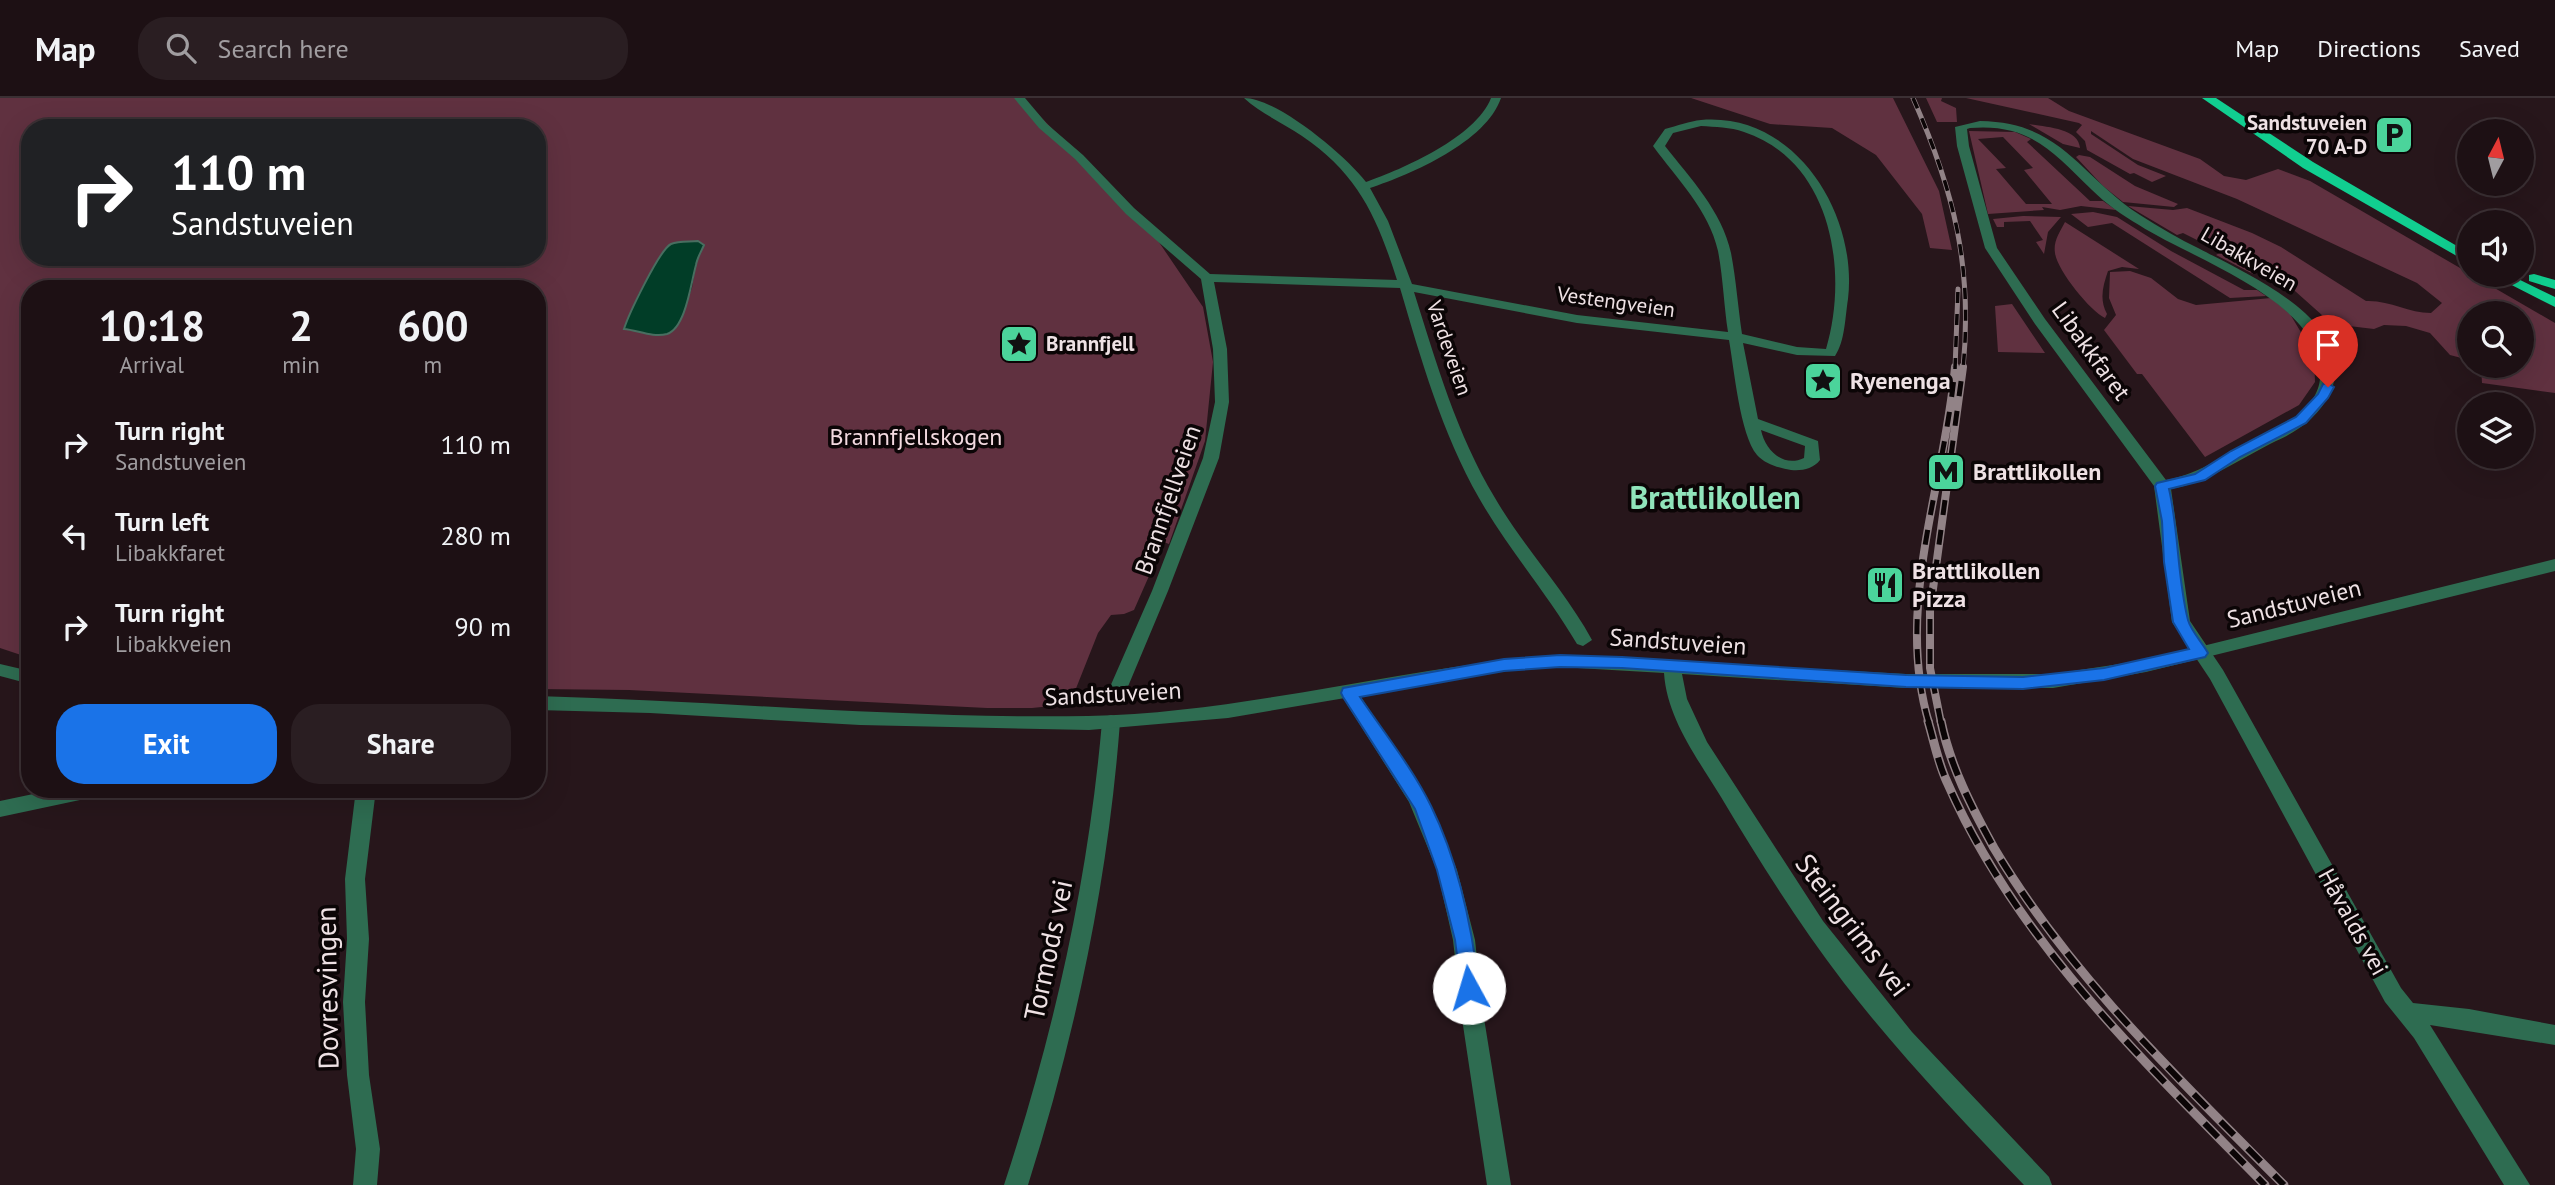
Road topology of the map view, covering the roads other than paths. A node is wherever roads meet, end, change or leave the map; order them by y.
1 (1019, 98) edge
2 (1249, 98) edge
3 (1496, 98) edge
4 (2208, 98) edge
5 (2230, 98) edge
6 (2018, 130) joint
7 (1364, 186) junction
8 (2457, 236) edge
9 (2457, 252) edge
10 (1207, 278) junction
11 (2534, 280) edge
12 (1406, 285) junction
13 (2530, 287) edge
14 (2555, 297) edge
15 (1735, 337) junction
16 (1753, 422) dead end
17 (2162, 486) junction
18 (2555, 565) edge
19 (1583, 640) dead end
20 (2200, 653) junction
21 (1672, 666) junction
22 (0, 670) edge
23 (21, 676) edge
24 (1349, 693) junction
25 (1115, 696) dead end
26 (546, 703) edge
27 (1111, 722) junction
28 (52, 798) edge
29 (364, 798) edge
30 (0, 809) edge
31 (2405, 1012) junction
32 (2555, 1035) edge
33 (365, 1185) edge
34 (1016, 1185) edge
35 (1499, 1185) edge
36 (2040, 1185) edge
37 (2518, 1185) edge

1 - 10 street
2 - 7 street, Vardeveien
3 - 7 street
4 - 9 highway
5 - 8 highway
6 - 17 street, Libakkfaret
6 - 17 street, Libakkveien
7 - 12 street, Vardeveien
10 - 12 street, Vestengveien
10 - 25 street, Brannfjellveien
11 - 14 highway
12 - 15 street, Vestengveien
12 - 19 street, Vardeveien
13 - 14 highway
15 - 15 street, Vestengveien
15 - 16 street
17 - 20 street, Libakkfaret
18 - 20 street, Sandstuveien
20 - 21 street, Sandstuveien
20 - 31 street, Håvalds vei
21 - 24 street, Sandstuveien
21 - 36 street, Steingrims vei
22 - 23 street
24 - 27 street, Sandstuveien
24 - 35 street
26 - 27 street, Sandstuveien
27 - 34 street, Tormods vei
28 - 30 street
29 - 33 street, Dovresvingen
31 - 32 street
31 - 37 street, Håvalds vei

